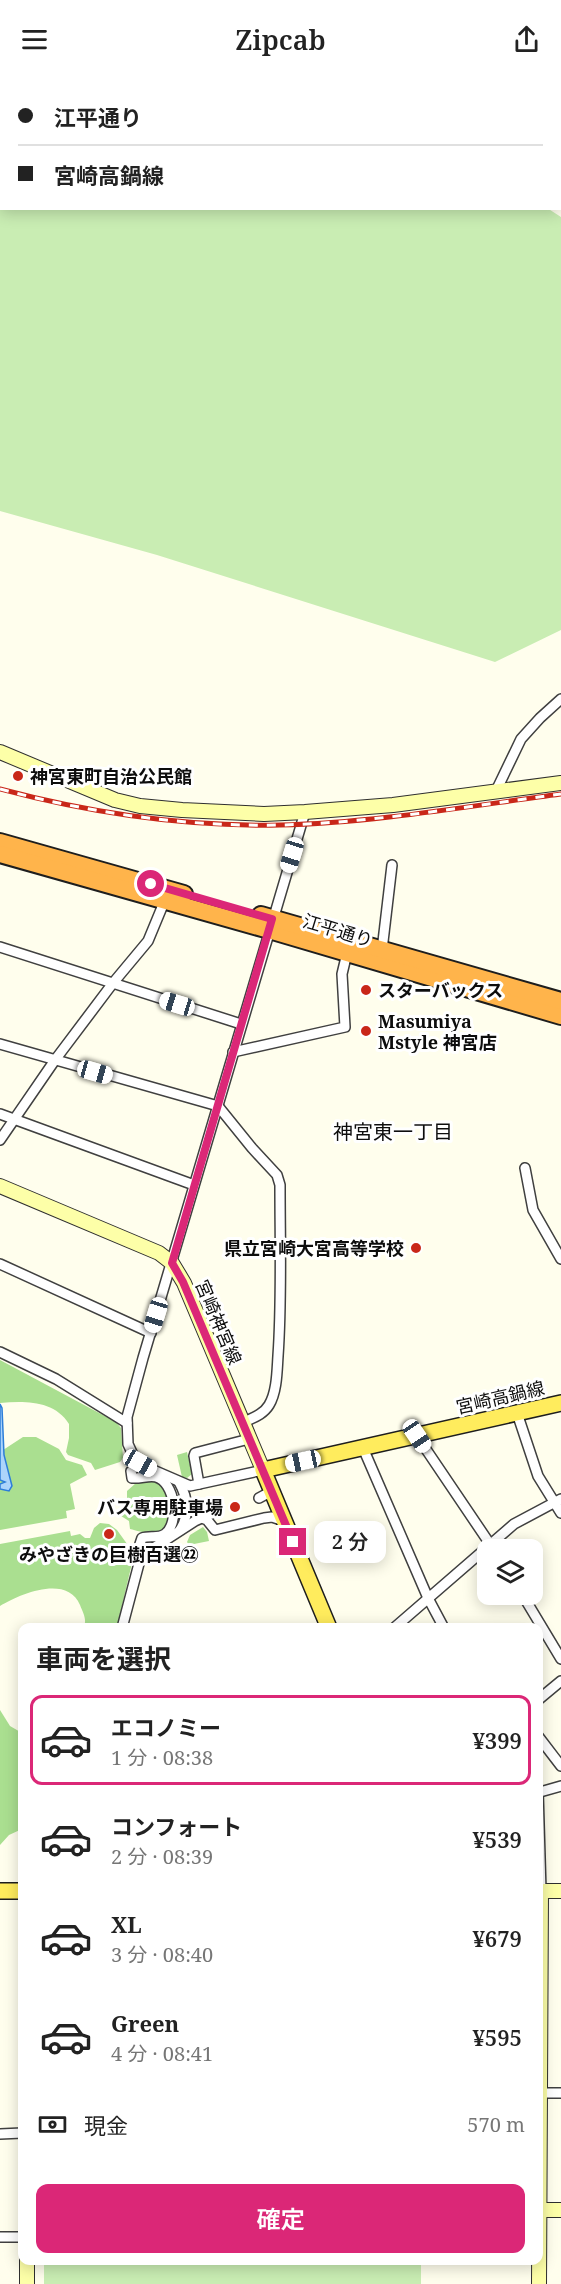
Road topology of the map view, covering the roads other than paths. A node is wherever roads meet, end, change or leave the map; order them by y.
1 (561, 699) edge
2 (0, 752) edge
3 (561, 783) edge
4 (495, 793) junction
5 (305, 812) junction
6 (0, 842) edge
7 (0, 854) edge
8 (392, 865) dead end
9 (165, 900) junction
10 (271, 924) junction
11 (0, 947) edge
12 (382, 950) junction
13 (346, 953) junction
14 (113, 983) junction
15 (561, 1001) edge
16 (561, 1016) edge
17 (241, 1024) junction
18 (0, 1044) edge
19 (233, 1052) junction
20 (55, 1060) junction
21 (218, 1106) junction
22 (0, 1114) edge
23 (16, 1119) junction
24 (0, 1140) edge
25 (525, 1168) dead end
26 (194, 1185) junction
27 (0, 1186) edge
28 (561, 1259) edge
29 (172, 1263) junction
30 (0, 1264) edge
31 (151, 1333) junction
32 (0, 1352) edge
33 (561, 1402) edge
34 (517, 1413) junction
35 (127, 1423) junction
36 (242, 1423) junction
37 (417, 1436) junction
38 (249, 1439) junction
39 (363, 1448) junction
40 (137, 1460) junction
41 (263, 1470) junction
42 (179, 1482) junction
43 (195, 1485) junction
44 (557, 1501) edge
45 (213, 1513) dead end
46 (561, 1513) edge
47 (202, 1518) junction
48 (284, 1521) junction
49 (178, 1532) junction
50 (487, 1539) edge
51 (500, 1539) edge
52 (147, 1552) junction
53 (477, 1559) edge
54 (428, 1598) junction
55 (529, 1605) edge
56 (123, 1623) edge
57 (327, 1623) edge
58 (400, 1623) edge
59 (441, 1623) edge
60 (539, 1623) edge
61 (543, 1629) edge
62 (561, 1659) edge
63 (561, 1681) edge
64 (543, 1696) edge
65 (543, 1743) edge
66 (561, 1766) edge
67 (561, 1786) edge
68 (543, 1790) edge
69 (543, 1890) edge
70 (0, 1891) edge
71 (18, 1891) edge
72 (561, 1891) edge
73 (543, 2093) edge
74 (561, 2093) edge
75 (18, 2133) edge
76 (0, 2134) edge
77 (543, 2210) edge
78 (561, 2210) edge
79 (0, 2237) edge
80 (18, 2237) edge
81 (27, 2265) edge
82 (539, 2265) edge
83 (27, 2284) edge
84 (539, 2284) edge

1 - 4 street
2 - 5 street
3 - 4 street
4 - 5 street
5 - 10 street
6 - 10 highway, 江平通り
7 - 9 highway, 江平通り
8 - 12 street
9 - 10 highway, 江平通り
9 - 14 street
10 - 12 highway, 江平通り
10 - 13 highway, 江平通り
10 - 17 street
11 - 14 street
12 - 15 highway, 江平通り
13 - 16 highway, 江平通り
13 - 19 street
14 - 17 street
14 - 20 street
17 - 19 street
18 - 20 street
19 - 21 street
20 - 21 street
20 - 23 street
21 - 26 street
21 - 36 street
22 - 23 street
23 - 24 street
23 - 26 street
25 - 28 street
26 - 29 street
27 - 29 street
29 - 31 street
29 - 36 street, 宮崎神宮線
30 - 31 street
31 - 35 street
32 - 35 street
33 - 34 main road, 宮崎高鍋線
34 - 37 main road, 宮崎高鍋線
34 - 44 street
35 - 40 street
36 - 38 street, 宮崎神宮線
37 - 39 main road, 宮崎高鍋線
37 - 50 street
38 - 41 street, 宮崎神宮線
38 - 43 street
39 - 41 main road, 宮崎高鍋線
39 - 54 street
40 - 42 street
40 - 52 street
41 - 43 street
41 - 48 main road
42 - 43 street
42 - 49 street
44 - 46 street
44 - 51 street
45 - 47 street
47 - 48 street
47 - 49 street
48 - 57 main road
49 - 52 street
52 - 56 street
53 - 54 street
54 - 58 street
54 - 59 street
55 - 60 street
61 - 62 street
63 - 64 street
65 - 66 street
67 - 68 street
69 - 72 street
70 - 71 main road
73 - 74 street
75 - 76 street
77 - 78 street
79 - 80 street
81 - 83 street
82 - 84 street

